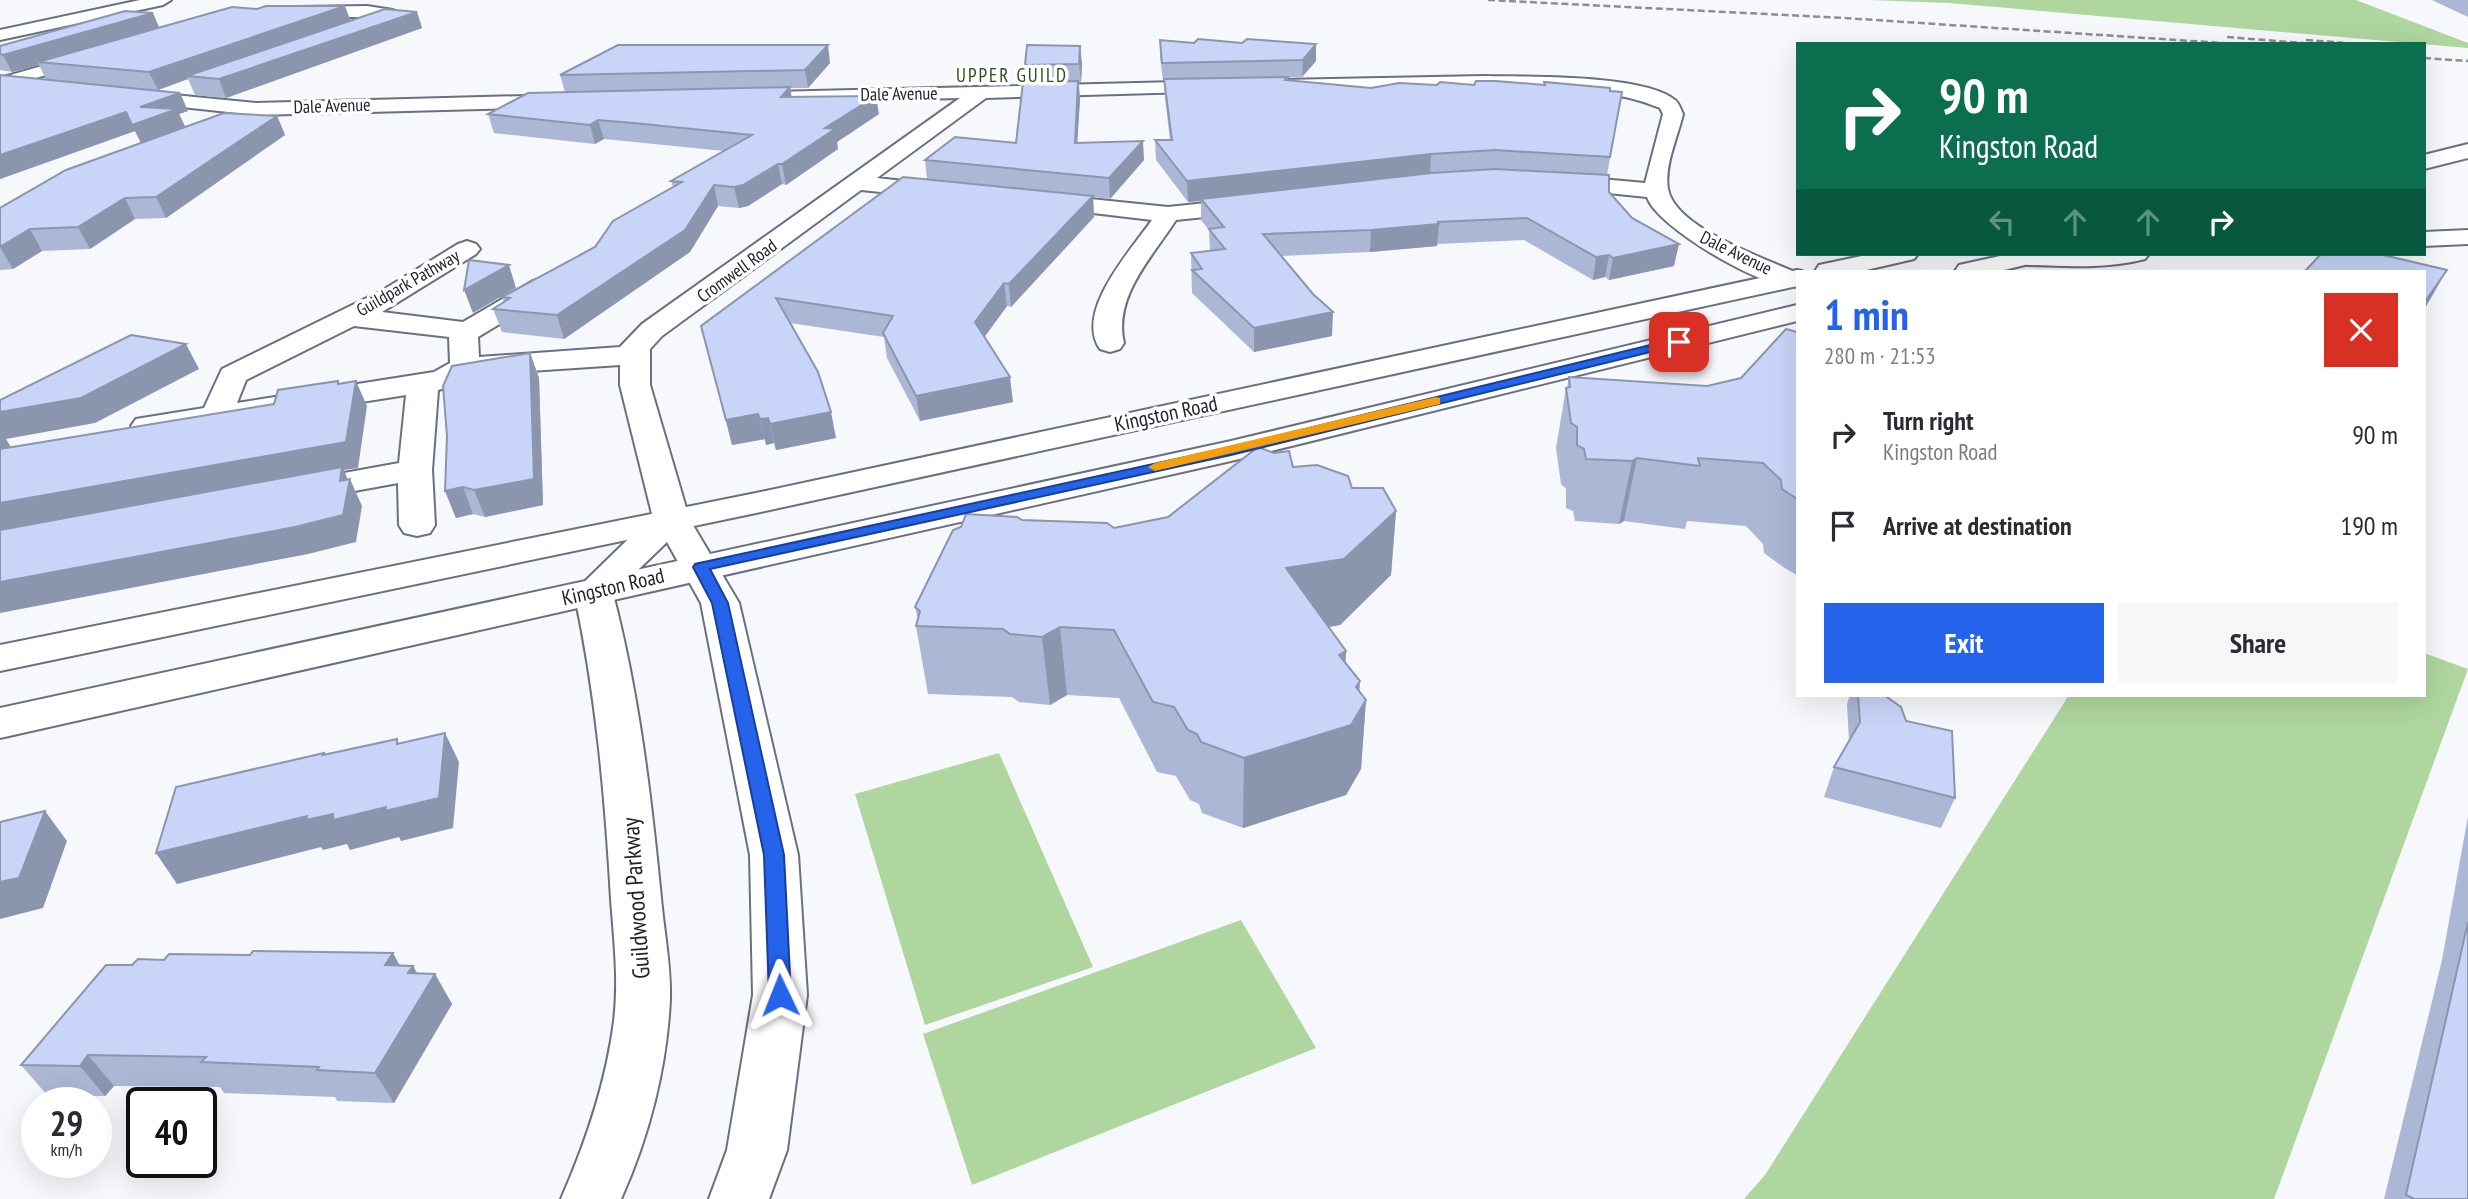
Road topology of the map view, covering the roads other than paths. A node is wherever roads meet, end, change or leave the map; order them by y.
1 (163, 0) edge
2 (278, 13) edge
3 (0, 35) edge
4 (326, 39) edge
5 (114, 50) edge
6 (1, 83) edge
7 (200, 83) edge
8 (1239, 86) edge
9 (1266, 86) edge
10 (57, 89) edge
11 (983, 91) junction
12 (113, 95) edge
13 (723, 97) edge
14 (154, 99) junction
15 (584, 100) edge
16 (256, 109) junction
17 (214, 129) edge
18 (2468, 152) edge
19 (2426, 162) edge
20 (1532, 181) edge
21 (859, 183) junction
22 (1656, 191) junction
23 (965, 194) edge
24 (1019, 199) edge
25 (1272, 203) edge
26 (1168, 214) junction
27 (2468, 237) edge
28 (2426, 239) edge
29 (467, 249) dead end
30 (1896, 256) edge
31 (2030, 256) edge
32 (2049, 256) edge
33 (2120, 256) edge
34 (1833, 270) edge
35 (1972, 270) edge
36 (566, 273) edge
37 (1794, 279) edge
38 (1796, 313) edge
39 (350, 317) junction
40 (468, 331) junction
41 (1110, 343) dead end
42 (633, 355) junction
43 (465, 367) junction
44 (423, 383) junction
45 (217, 413) junction
46 (122, 430) edge
47 (415, 470) junction
48 (268, 497) edge
49 (671, 519) junction
50 (417, 525) dead end
51 (701, 567) junction
52 (593, 592) junction
53 (0, 659) edge
54 (0, 723) edge
55 (591, 1199) edge
56 (739, 1199) edge

1 - 3 street
2 - 4 street
5 - 6 street
6 - 10 street
7 - 14 street
8 - 11 street, Dale Avenue
9 - 22 street
11 - 13 street, Dale Avenue
11 - 21 street, Cromwell Road
12 - 14 street, Dale Avenue
14 - 16 street, Dale Avenue
15 - 16 street, Dale Avenue
16 - 17 street
18 - 19 street
20 - 22 street
21 - 23 street
21 - 42 street, Cromwell Road
22 - 37 street, Dale Avenue
24 - 26 street
25 - 26 street
26 - 41 street
27 - 28 street
29 - 39 street, Guildpark Pathway
30 - 34 street
31 - 35 street
32 - 33 street
36 - 40 street
37 - 49 street, Kingston Road
38 - 51 street, Kingston Road
39 - 40 street, Guildpark Pathway
39 - 45 street, Guildpark Pathway
40 - 43 street
42 - 43 street
42 - 49 street
43 - 44 street
44 - 45 street
44 - 47 street
45 - 46 street
47 - 48 street
47 - 50 street
49 - 51 street
49 - 52 street
49 - 53 street, Kingston Road
51 - 52 street, Kingston Road
51 - 56 street
52 - 54 street, Kingston Road
52 - 55 street, Guildwood Parkway

